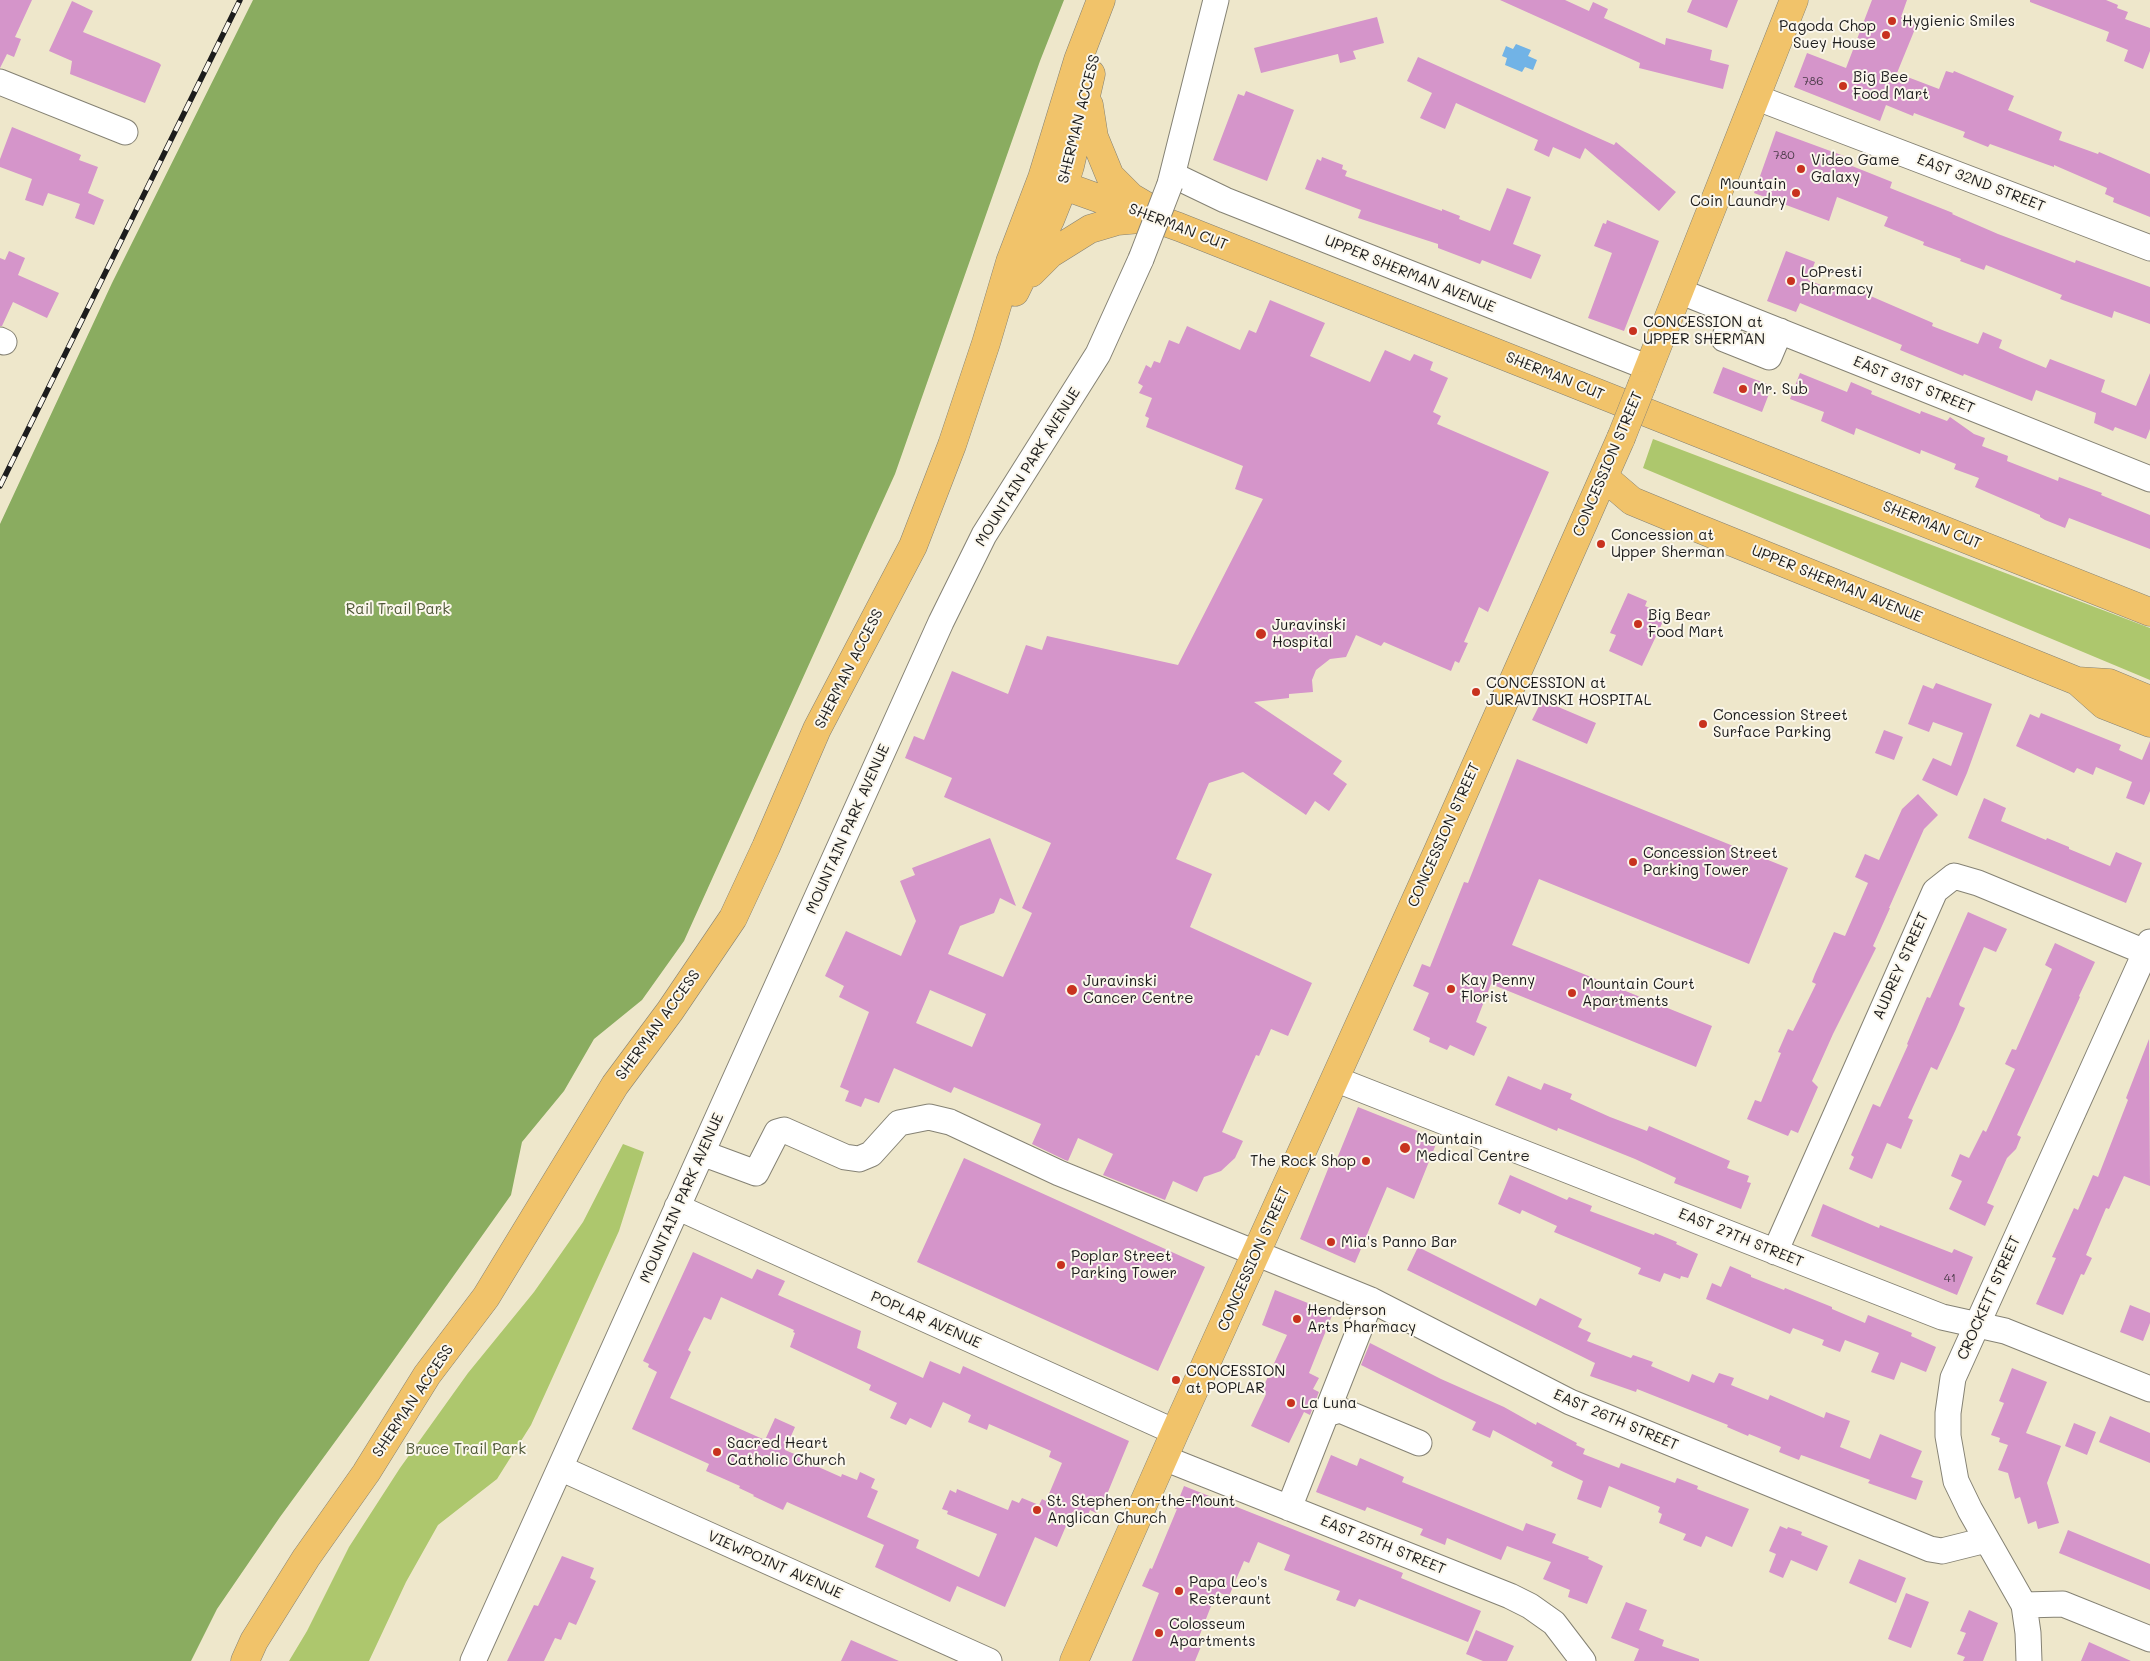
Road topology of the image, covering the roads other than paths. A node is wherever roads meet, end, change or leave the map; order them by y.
1 (1101, 0) edge
2 (1112, 0) edge
3 (1216, 0) edge
4 (1794, 0) edge
5 (1091, 72) junction
6 (0, 82) edge
7 (1755, 97) junction
8 (125, 132) dead end
9 (1172, 180) junction
10 (1053, 182) junction
11 (1180, 227) junction
12 (2150, 248) edge
13 (1016, 290) junction
14 (1679, 291) junction
15 (986, 343) junction
16 (1646, 376) junction
17 (1604, 477) junction
18 (2150, 479) edge
19 (2150, 612) edge
20 (2077, 681) junction
21 (2150, 700) edge
22 (2150, 723) edge
23 (2148, 947) edge
24 (1335, 1079) junction
25 (702, 1153) junction
26 (677, 1207) junction
27 (1256, 1252) junction
28 (1774, 1252) junction
29 (1371, 1300) junction
30 (1976, 1326) junction
31 (2150, 1389) edge
32 (1326, 1414) junction
33 (1175, 1432) junction
34 (1420, 1443) dead end
35 (1164, 1458) junction
36 (560, 1468) junction
37 (1289, 1508) junction
38 (1986, 1540) junction
39 (2024, 1605) junction
40 (2150, 1639) edge
41 (245, 1661) edge
42 (473, 1661) edge
43 (990, 1661) edge
44 (1074, 1661) edge
45 (1583, 1661) edge
46 (2029, 1661) edge

1 - 10 main road, SHERMAN ACCESS
2 - 5 main road, SHERMAN ACCESS
3 - 9 street, MOUNTAIN PARK AVENUE
4 - 7 main road, CONCESSION STREET
5 - 10 main road, SHERMAN ACCESS
5 - 11 main road
6 - 8 street
7 - 12 street, EAST 32ND STREET
7 - 14 main road, CONCESSION STREET
9 - 16 street, UPPER SHERMAN AVENUE
9 - 25 street, MOUNTAIN PARK AVENUE, bridge
10 - 11 main road, SHERMAN CUT
10 - 13 main road, SHERMAN ACCESS
10 - 15 main road, SHERMAN ACCESS
11 - 13 main road
11 - 19 main road, SHERMAN CUT
13 - 15 main road, SHERMAN ACCESS
14 - 16 main road, CONCESSION STREET
14 - 18 street, EAST 31ST STREET
15 - 41 main road, SHERMAN ACCESS
16 - 17 main road, CONCESSION STREET, bridge
17 - 20 main road, UPPER SHERMAN AVENUE
17 - 24 main road, CONCESSION STREET
20 - 21 main road, UPPER SHERMAN AVENUE
20 - 22 main road, UPPER SHERMAN AVENUE
23 - 28 street, AUDREY STREET
23 - 30 street, CROCKETT STREET
24 - 27 main road, CONCESSION STREET
24 - 28 street, EAST 27TH STREET
25 - 26 street, MOUNTAIN PARK AVENUE
25 - 27 street, EAST 26TH STREET
26 - 33 street, POPLAR AVENUE
26 - 36 street, MOUNTAIN PARK AVENUE
27 - 29 street, EAST 26TH STREET
27 - 33 main road, CONCESSION STREET
28 - 30 street, EAST 27TH STREET
29 - 32 street
29 - 38 street, EAST 26TH STREET
30 - 31 street, EAST 27TH STREET
30 - 38 street, CROCKETT STREET
32 - 34 street
32 - 37 street
33 - 35 main road, CONCESSION STREET
35 - 37 street, EAST 25TH STREET
35 - 44 main road, CONCESSION STREET
36 - 42 street, MOUNTAIN PARK AVENUE
36 - 43 street, VIEWPOINT AVENUE
37 - 45 street, EAST 25TH STREET
38 - 39 street, CROCKETT STREET
39 - 40 street
39 - 46 street, CROCKETT STREET

